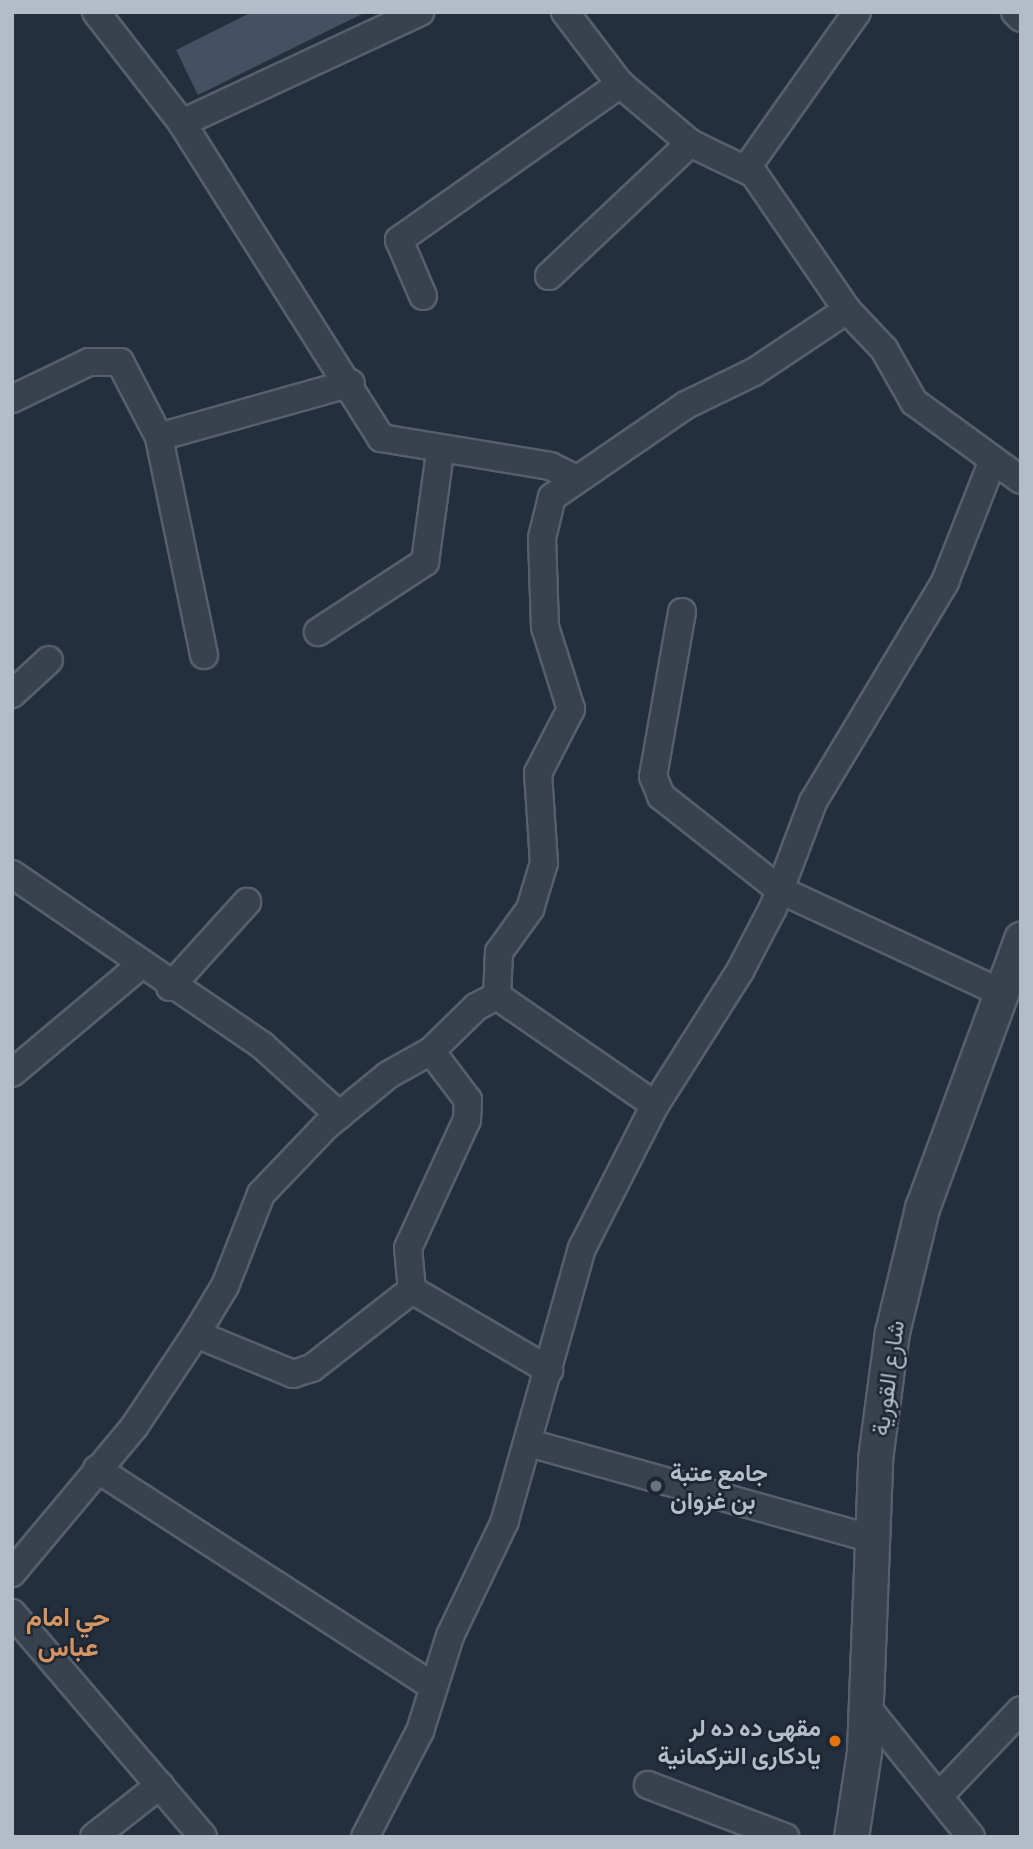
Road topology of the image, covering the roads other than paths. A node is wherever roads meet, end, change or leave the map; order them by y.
1 (96, 12) edge
2 (419, 12) edge
3 (565, 12) edge
4 (857, 12) edge
5 (1015, 12) edge
6 (1021, 18) edge
7 (620, 84) junction
8 (182, 124) junction
9 (690, 143) junction
10 (746, 169) junction
11 (548, 276) dead end
12 (423, 296) dead end
13 (847, 310) junction
14 (351, 383) junction
15 (12, 399) edge
16 (159, 437) junction
17 (440, 452) junction
18 (993, 460) junction
19 (577, 478) junction
20 (1021, 480) edge
21 (682, 612) dead end
22 (318, 632) dead end
23 (204, 656) dead end
24 (49, 660) dead end
25 (12, 694) edge
26 (12, 874) edge
27 (779, 890) junction
28 (247, 902) dead end
29 (142, 964) junction
30 (1013, 965) edge
31 (170, 987) junction
32 (497, 996) junction
33 (431, 1051) junction
34 (12, 1073) edge
35 (655, 1105) junction
36 (339, 1115) junction
37 (412, 1290) junction
38 (197, 1334) junction
39 (549, 1370) junction
40 (529, 1443) junction
41 (97, 1469) junction
42 (873, 1539) junction
43 (17, 1558) edge
44 (12, 1613) edge
45 (432, 1686) junction
46 (865, 1705) junction
47 (1021, 1710) edge
48 (160, 1785) junction
49 (648, 1785) dead end
50 (940, 1795) junction
51 (94, 1837) edge
52 (203, 1837) edge
53 (365, 1837) edge
54 (785, 1837) edge
55 (851, 1837) edge
56 (971, 1837) edge

1 - 8 street
2 - 8 street
3 - 7 street
4 - 10 street
5 - 6 street
7 - 9 street
7 - 12 street
8 - 14 street
9 - 10 street
9 - 11 street
10 - 13 street
13 - 18 street
13 - 19 street
14 - 16 street
14 - 17 street
15 - 16 street
16 - 23 street
17 - 19 street
17 - 22 street
18 - 20 street
18 - 27 street
19 - 32 street
21 - 27 street
24 - 25 street
26 - 29 street
27 - 30 street
27 - 35 street
28 - 31 street
29 - 31 street
29 - 34 street
30 - 42 street, شارع القورية
31 - 36 street
32 - 33 street
32 - 35 street
33 - 36 street
33 - 37 street
35 - 39 street
36 - 38 street
37 - 38 street
37 - 39 street
38 - 41 street
39 - 40 street
40 - 42 street
40 - 45 street
41 - 43 street
41 - 45 street
42 - 46 street, شارع القورية
44 - 48 street
45 - 53 street
46 - 50 street
46 - 55 street, شارع القورية
47 - 50 street
48 - 51 street
48 - 52 street
49 - 54 street
50 - 56 street

